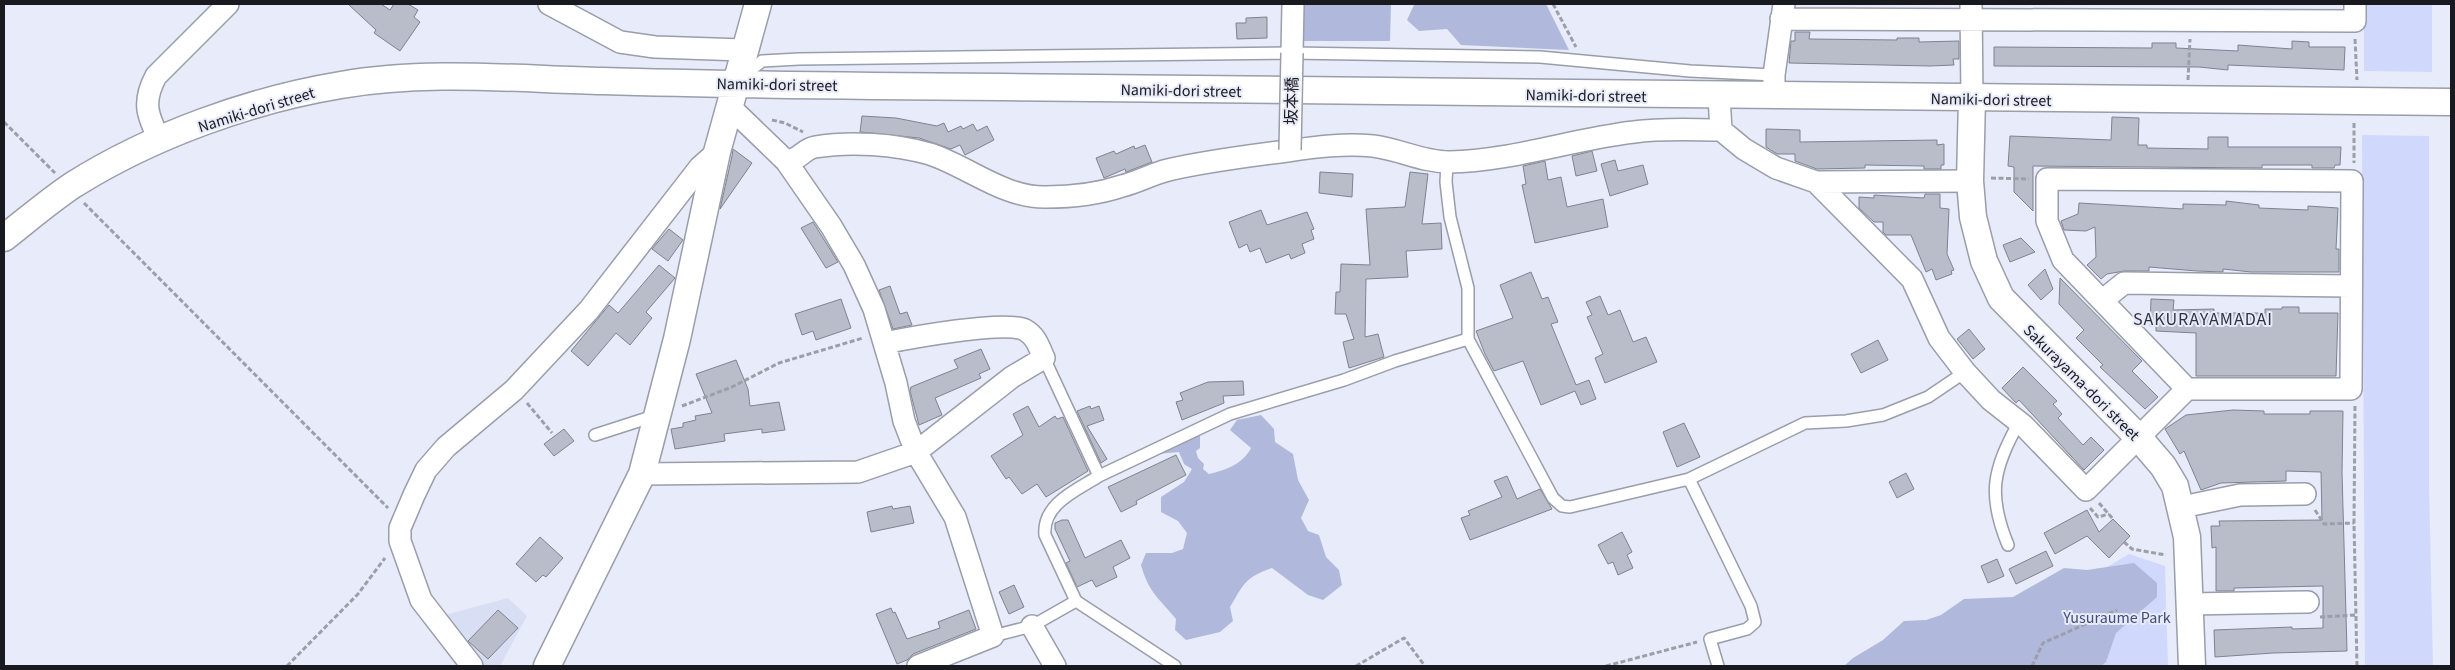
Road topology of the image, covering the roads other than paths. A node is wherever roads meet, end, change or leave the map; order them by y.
1 (228, 4) edge
2 (549, 4) edge
3 (758, 4) edge
4 (1293, 4) edge
5 (1783, 11) edge
6 (1972, 11) edge
7 (1883, 12) edge
8 (2355, 12) edge
9 (743, 50) junction
10 (1292, 53) junction
11 (1774, 86) junction
12 (732, 95) junction
13 (1719, 97) junction
14 (1972, 98) junction
15 (2451, 102) edge
16 (1721, 130) junction
17 (160, 141) junction
18 (1290, 150) junction
19 (716, 152) junction
20 (786, 162) junction
21 (1447, 162) junction
22 (1979, 179) junction
23 (1816, 182) junction
24 (4, 238) edge
25 (2351, 286) junction
26 (2103, 300) junction
27 (883, 338) junction
28 (1468, 339) junction
29 (1044, 358) junction
30 (1965, 372) junction
31 (2187, 389) junction
32 (658, 415) junction
33 (2019, 422) junction
34 (595, 435) dead end
35 (2138, 438) junction
36 (916, 452) junction
37 (642, 474) junction
38 (1099, 476) junction
39 (1690, 479) junction
40 (2305, 494) road end
41 (2182, 508) junction
42 (2008, 545) dead end
43 (1076, 601) junction
44 (2308, 602) road end
45 (2189, 604) junction
46 (1032, 626) junction
47 (993, 636) junction
48 (472, 666) edge
49 (548, 666) edge
50 (918, 666) edge
51 (1055, 666) edge
52 (1175, 666) edge
53 (1718, 666) edge
54 (2192, 666) edge

1 - 17 street
2 - 9 street
3 - 9 street
4 - 10 street, 坂本橋
5 - 7 street
5 - 11 street
6 - 7 street
6 - 8 street
6 - 14 street
9 - 12 street
10 - 11 lane
10 - 12 lane
10 - 18 street, 坂本橋, bridge
11 - 13 street, Namiki-dori street
11 - 14 street, Namiki-dori street
12 - 13 street, Namiki-dori street
12 - 17 street, Namiki-dori street
12 - 19 street
12 - 20 street
13 - 16 street
14 - 15 street, Namiki-dori street
14 - 22 street, Sakurayama-dori street
16 - 21 street
16 - 23 street
17 - 24 street, Namiki-dori street
18 - 20 street
18 - 21 street
19 - 32 street
19 - 48 street
20 - 27 street
21 - 28 lane
22 - 23 street
22 - 35 street, Sakurayama-dori street
23 - 30 street
25 - 26 street
25 - 26 street
25 - 31 street
26 - 31 street
27 - 29 street
27 - 36 street
28 - 38 lane
28 - 39 lane
29 - 36 street
29 - 38 lane
30 - 33 street
30 - 39 lane
31 - 35 street
32 - 34 lane
32 - 37 street
33 - 35 street
33 - 42 lane
35 - 41 street, Sakurayama-dori street
36 - 37 street
36 - 47 street
37 - 49 street
38 - 43 lane
39 - 53 lane
40 - 41 street
41 - 45 street, Sakurayama-dori street
43 - 46 lane
43 - 52 lane
44 - 45 street
45 - 54 street, Sakurayama-dori street
46 - 47 lane
46 - 51 street
47 - 50 street

